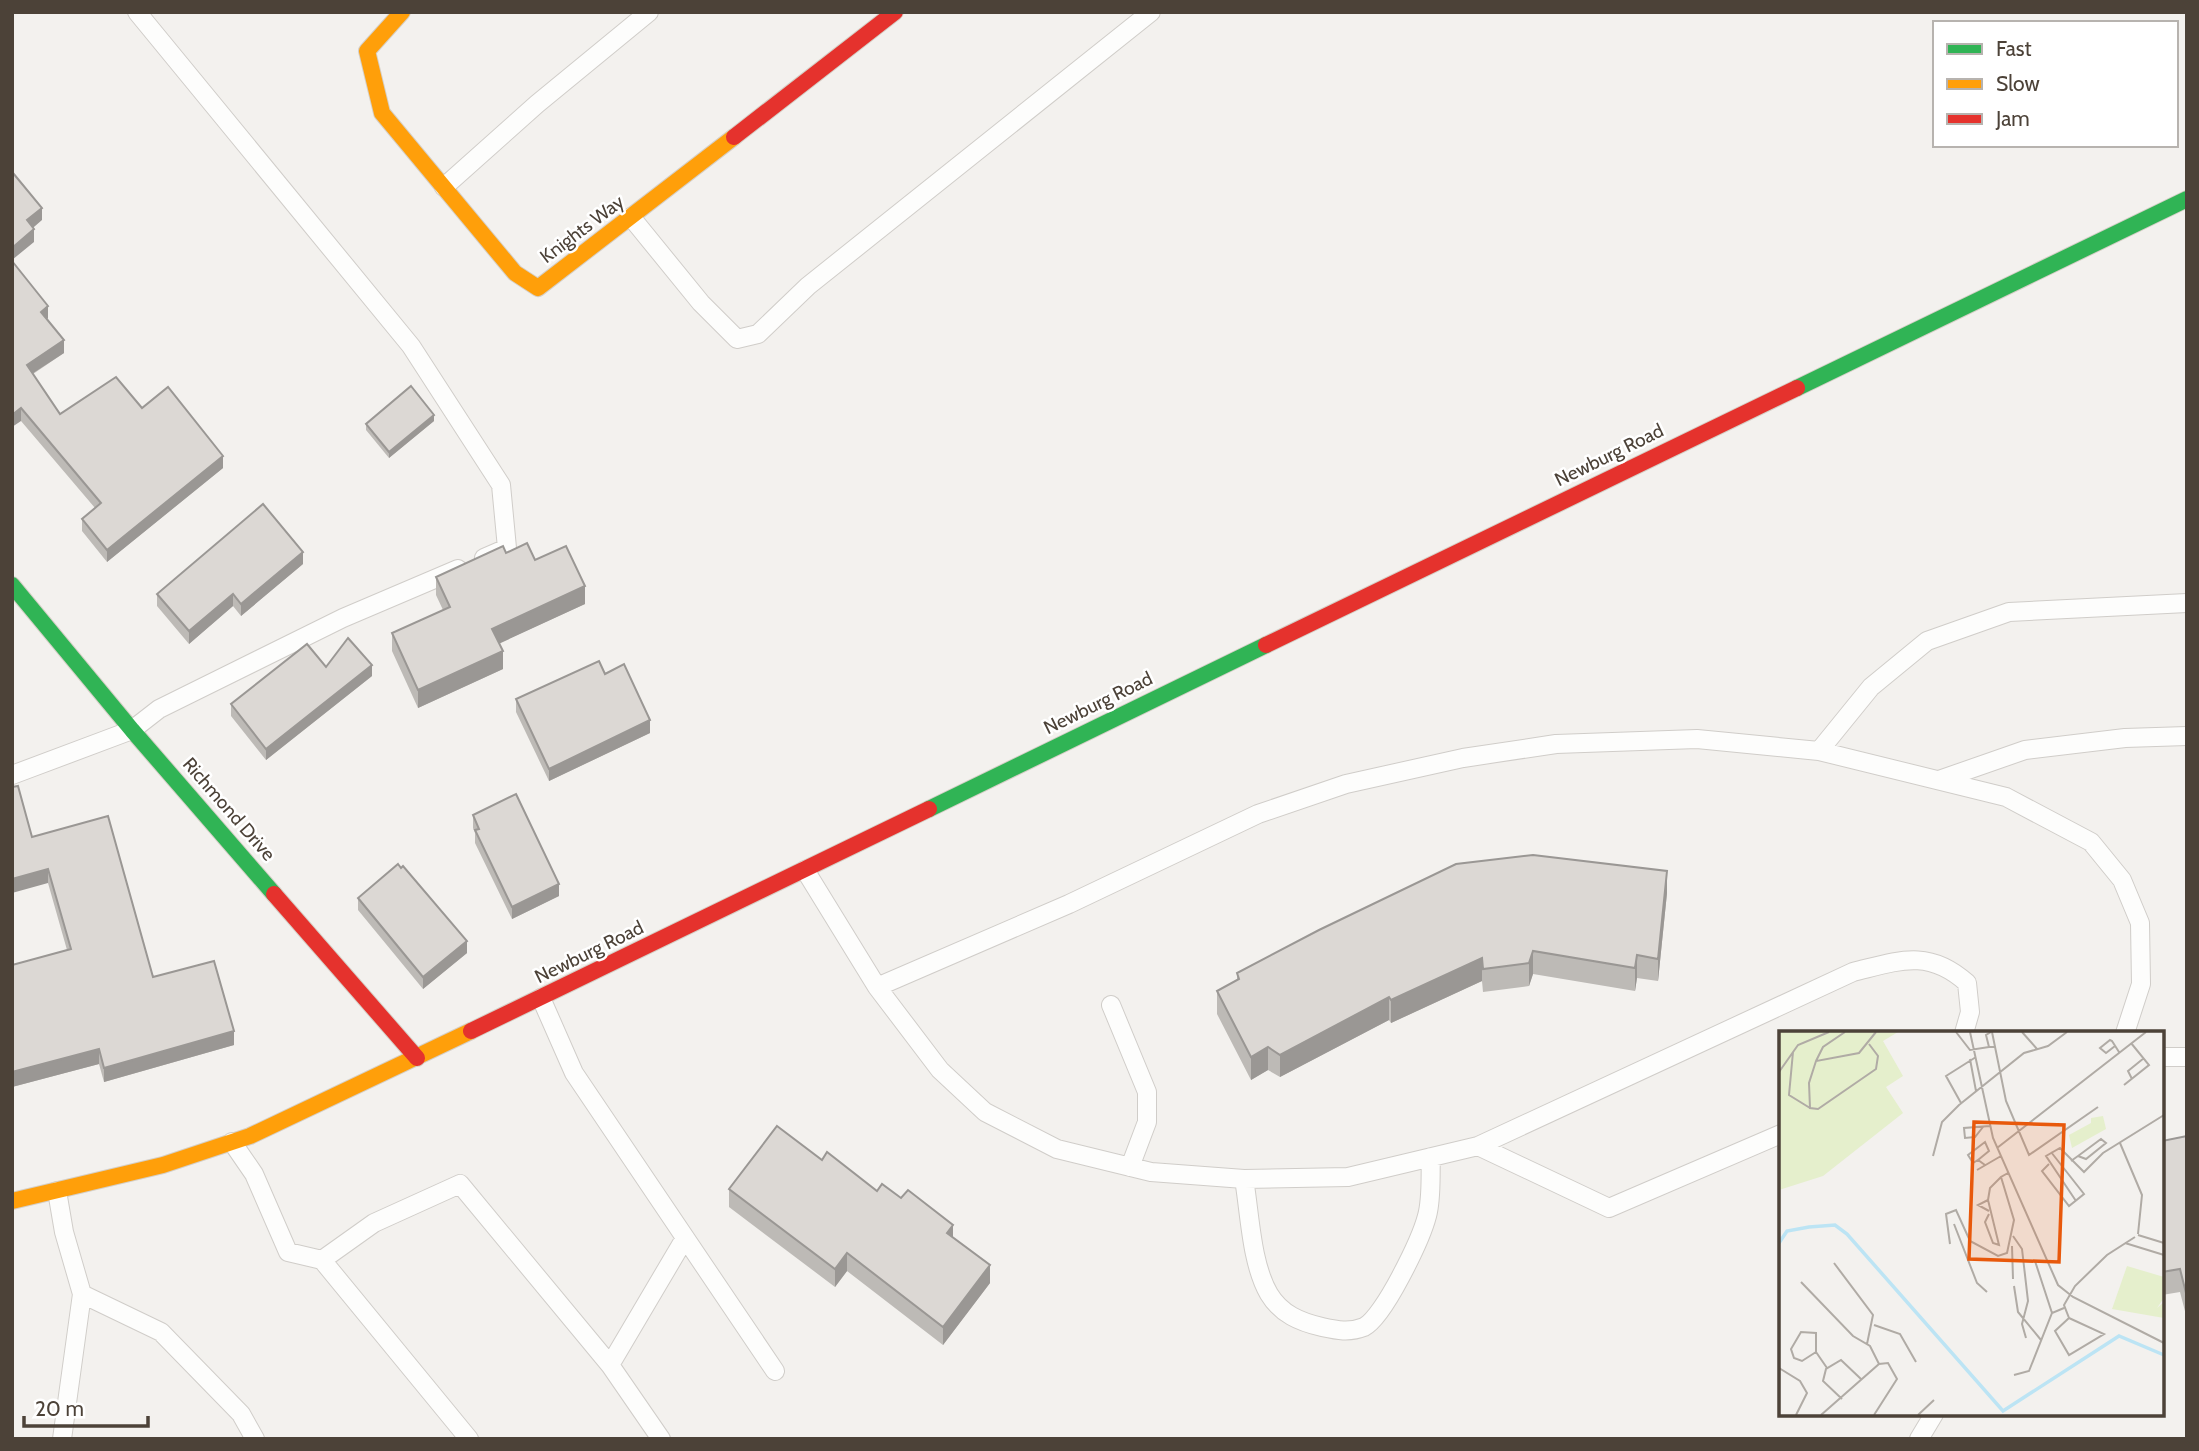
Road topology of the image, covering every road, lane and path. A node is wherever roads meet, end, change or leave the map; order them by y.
1 (137, 12) edge
2 (402, 12) edge
3 (649, 12) edge
4 (895, 12) edge
5 (1151, 12) edge
6 (444, 187) junction
7 (2187, 199) edge
8 (631, 218) junction
9 (12, 585) edge
10 (2187, 603) edge
11 (132, 730) junction
12 (2187, 736) edge
13 (1819, 751) junction
14 (12, 775) edge
15 (1939, 780) junction
16 (806, 870) junction
17 (877, 987) junction
18 (541, 998) junction
19 (1111, 1005) dead end
20 (1965, 1031) edge
21 (2125, 1031) edge
22 (2164, 1057) edge
23 (2187, 1057) edge
24 (417, 1058) junction
25 (1779, 1136) edge
26 (232, 1142) junction
27 (1478, 1146) junction
28 (1432, 1157) junction
29 (1130, 1167) junction
30 (1244, 1179) junction
31 (57, 1191) junction
32 (12, 1201) edge
33 (685, 1238) junction
34 (322, 1260) junction
35 (82, 1294) junction
36 (610, 1365) junction
37 (775, 1371) dead end
38 (1933, 1416) edge
39 (62, 1439) edge
40 (255, 1439) edge
41 (469, 1439) edge
42 (661, 1439) edge
43 (1919, 1439) edge

1 - 11 lane
2 - 6 main road, Knights Way
3 - 6 lane
4 - 8 main road, Knights Way
5 - 8 lane
6 - 8 main road, Knights Way
7 - 16 main road, Newburg Road
9 - 11 main road, Richmond Drive
10 - 13 lane
11 - 14 lane
11 - 24 main road, Richmond Drive
12 - 15 lane
13 - 15 lane
13 - 17 lane
15 - 21 lane
16 - 17 lane
16 - 18 main road, Newburg Road
17 - 29 lane
18 - 24 main road, Newburg Road
18 - 33 lane
19 - 29 lane
20 - 27 lane
22 - 23 lane
24 - 26 main road, Newburg Road
25 - 27 lane
26 - 31 main road, Newburg Road
26 - 34 lane
27 - 28 lane
28 - 30 lane
28 - 30 lane
29 - 30 lane
31 - 32 main road, Newburg Road
31 - 35 lane
33 - 36 lane
33 - 37 lane
34 - 36 lane
34 - 41 lane
35 - 39 lane
35 - 40 lane
36 - 42 lane
38 - 43 lane

